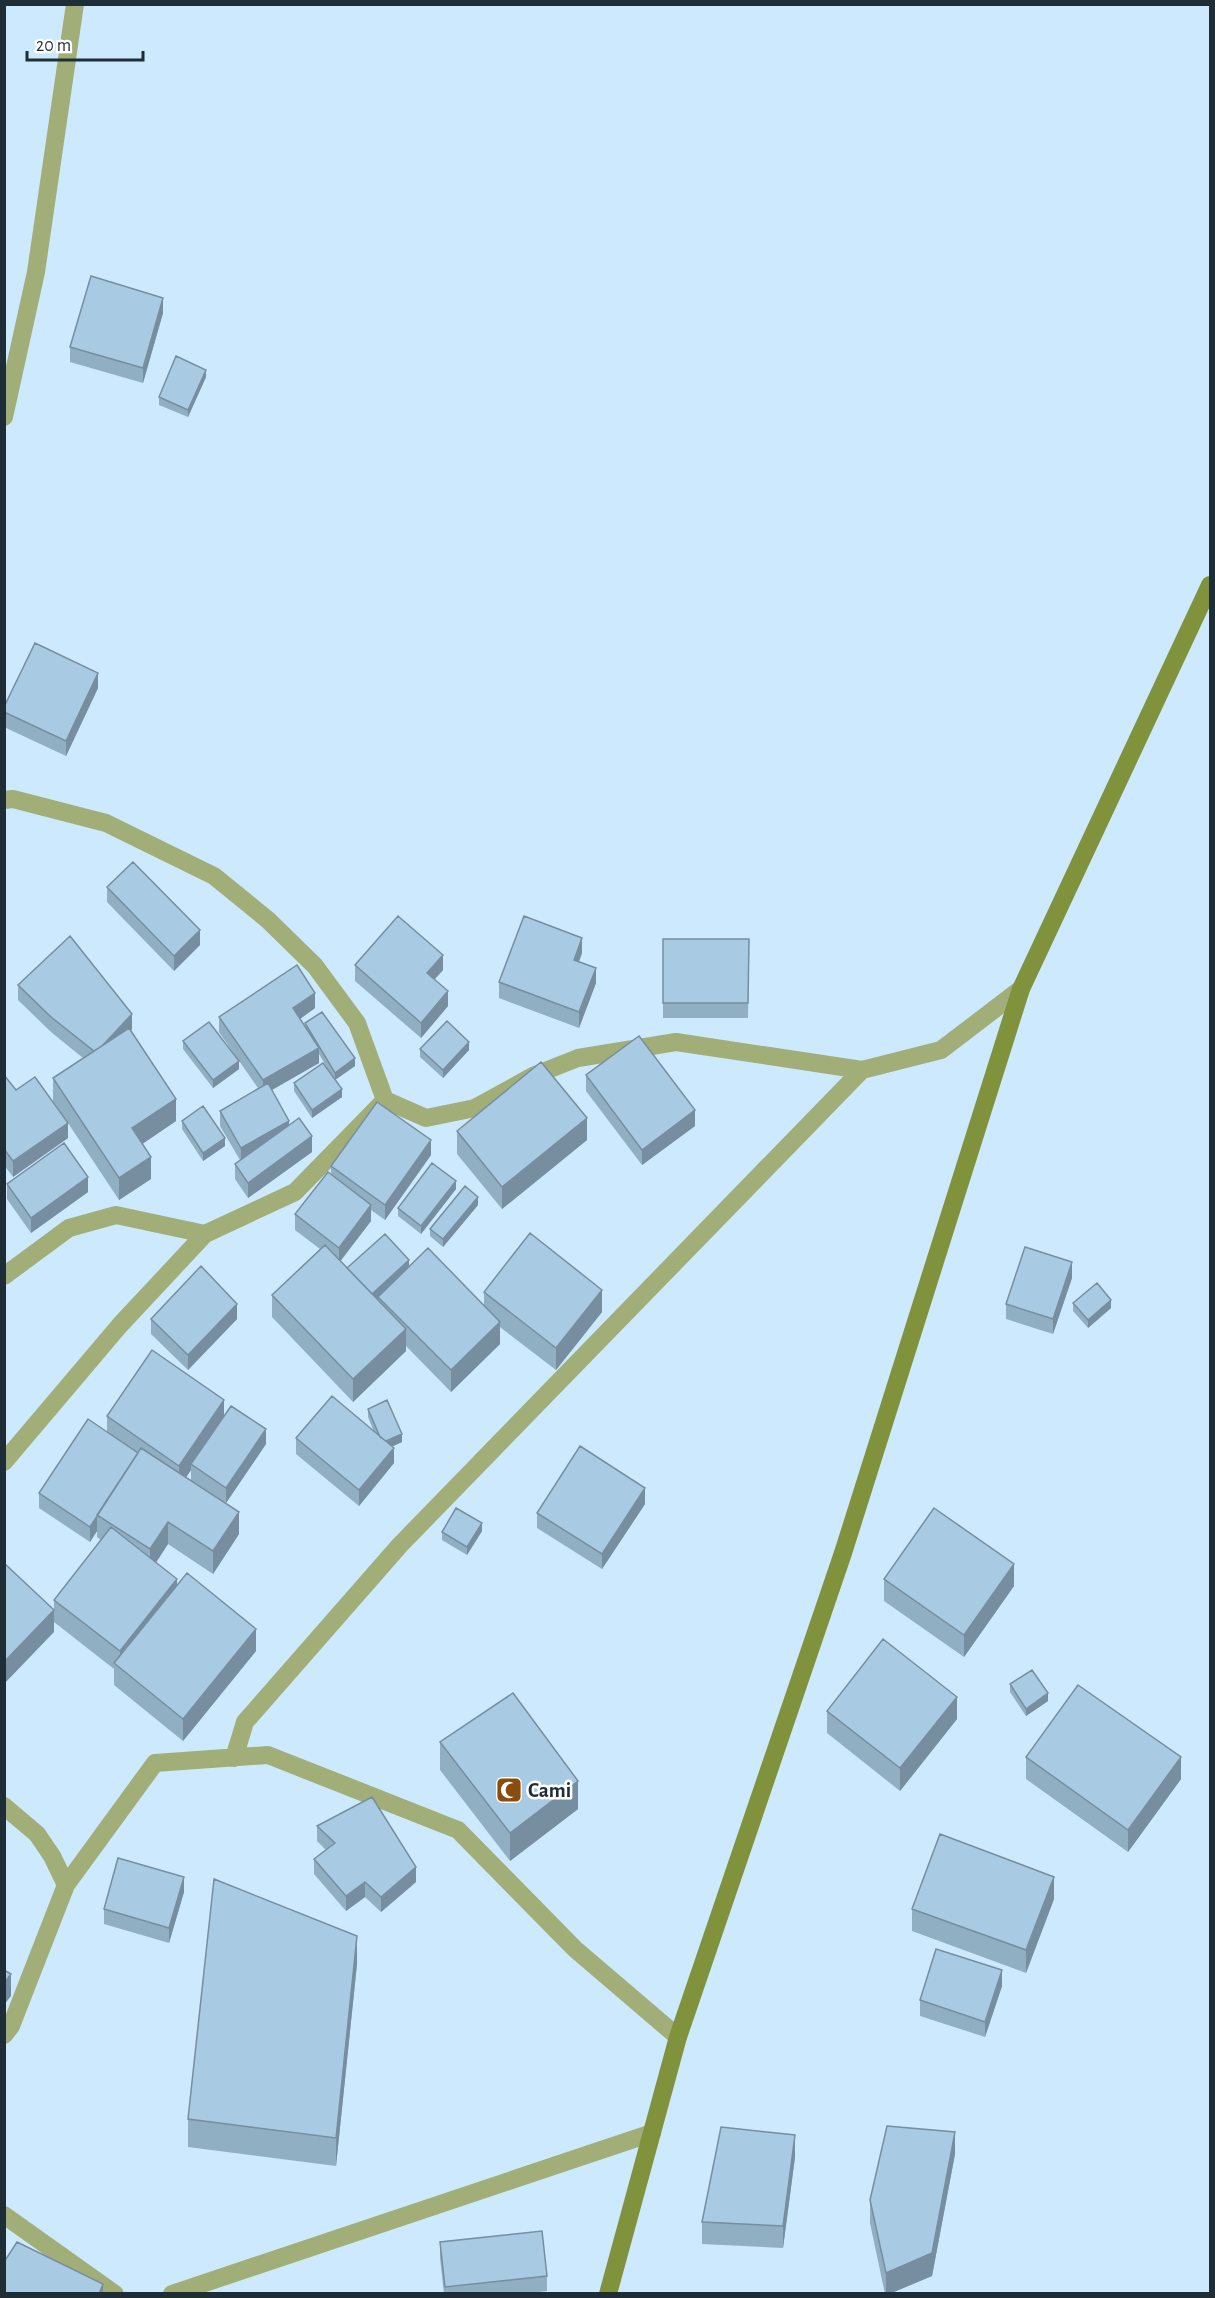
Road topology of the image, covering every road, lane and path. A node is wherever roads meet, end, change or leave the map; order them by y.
1 (75, 4) edge
2 (4, 417) edge
3 (1210, 585) edge
4 (7, 798) edge
5 (1021, 989) junction
6 (862, 1070) junction
7 (386, 1100) junction
8 (206, 1234) junction
9 (4, 1276) edge
10 (4, 1462) edge
11 (234, 1758) junction
12 (4, 1806) edge
13 (66, 1885) junction
14 (4, 2035) edge
15 (678, 2037) junction
16 (652, 2133) junction
17 (4, 2215) edge
18 (115, 2294) edge
19 (172, 2294) edge
20 (608, 2294) edge

1 - 2 street
3 - 5 street
4 - 7 street
5 - 6 street
5 - 15 street
6 - 7 street
6 - 11 street
7 - 8 street
8 - 9 street
8 - 10 street
11 - 13 street
11 - 15 street
12 - 13 street
13 - 14 street
15 - 16 street
16 - 19 street
16 - 20 street
17 - 18 street

